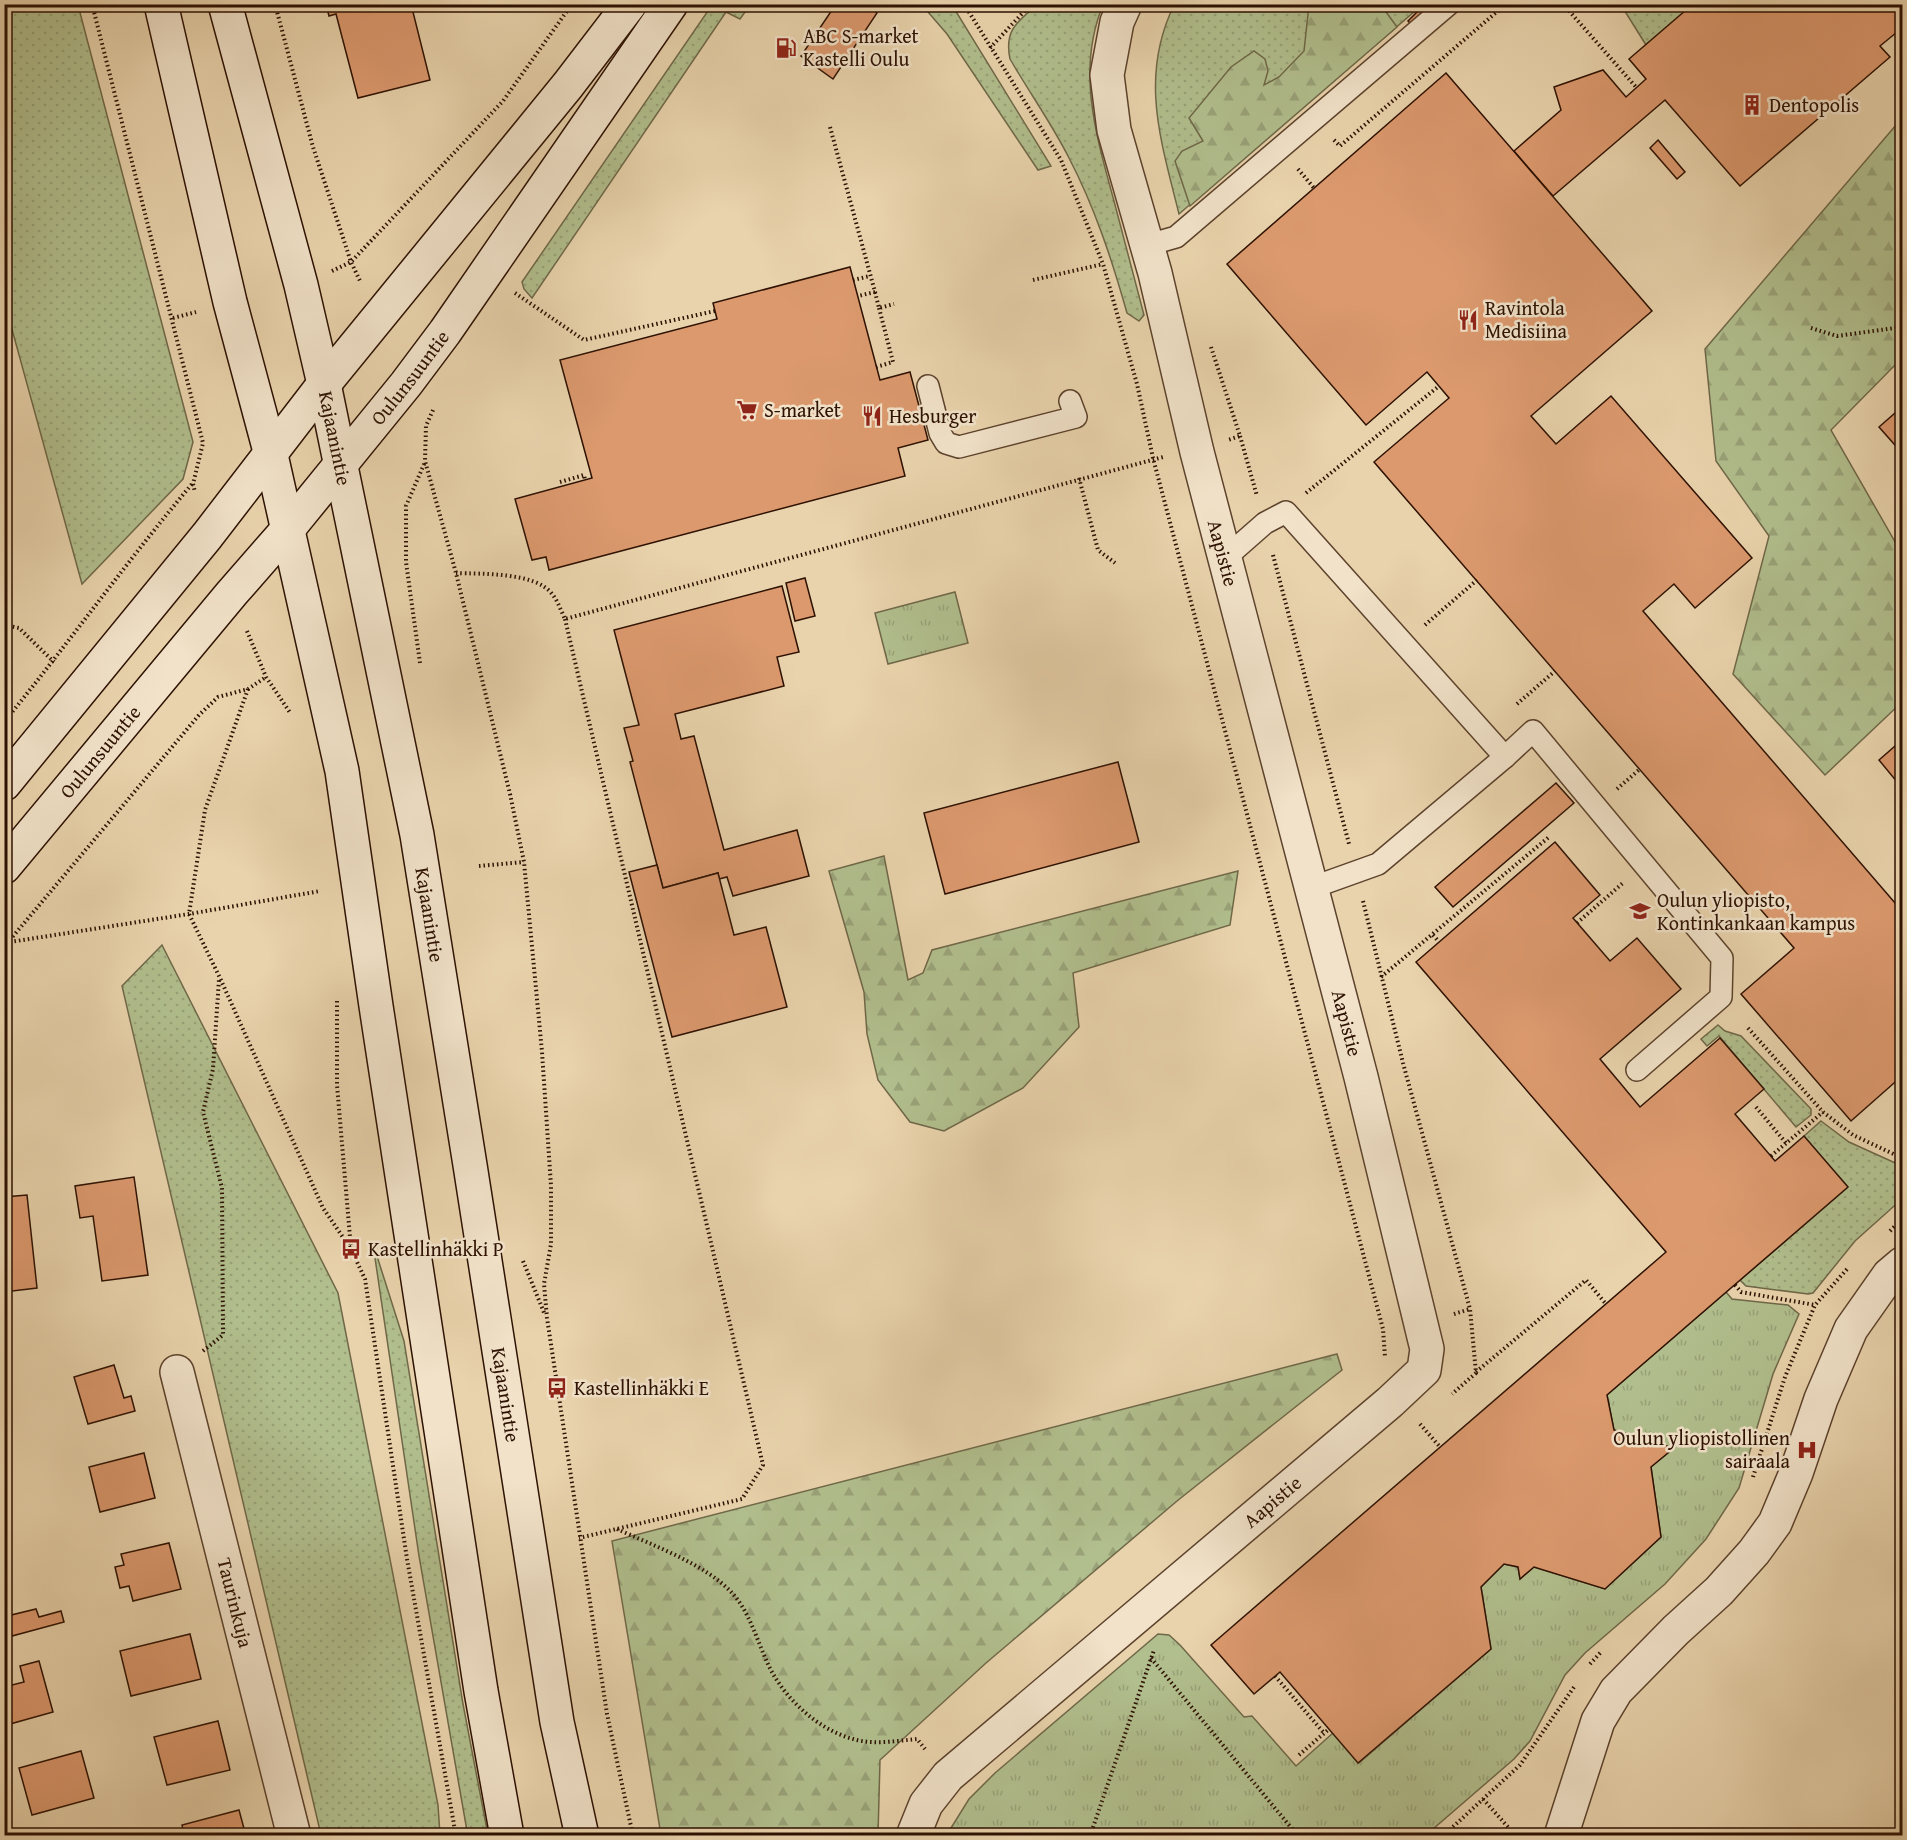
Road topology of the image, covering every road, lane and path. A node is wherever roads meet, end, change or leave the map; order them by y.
1 (92, 4) edge
2 (161, 4) edge
3 (225, 4) edge
4 (275, 4) edge
5 (572, 4) edge
6 (630, 4) edge
7 (671, 4) edge
8 (964, 4) edge
9 (1031, 4) edge
10 (1125, 4) edge
11 (1449, 4) edge
12 (1563, 4) edge
13 (990, 48) junction
14 (1636, 87) dead end
15 (830, 127) dead end
16 (1148, 245) junction
17 (1103, 264) junction
18 (870, 276) junction
19 (853, 280) dead end
20 (1033, 280) dead end
21 (513, 292) dead end
22 (874, 292) junction
23 (858, 296) dead end
24 (894, 304) dead end
25 (879, 308) junction
26 (715, 311) dead end
27 (1902, 327) edge
28 (1811, 328) dead end
29 (876, 367) dead end
30 (324, 384) junction
31 (928, 386) dead end
32 (1438, 386) dead end
33 (1070, 401) dead end
34 (426, 426) dead end
35 (1240, 436) dead end
36 (1197, 452) junction
37 (271, 455) junction
38 (1153, 458) junction
39 (340, 464) junction
40 (1079, 478) junction
41 (585, 480) dead end
42 (560, 482) dead end
43 (193, 484) junction
44 (1286, 512) junction
45 (1265, 523) junction
46 (288, 529) junction
47 (207, 536) junction
48 (1224, 559) junction
49 (1115, 563) dead end
50 (456, 573) junction
51 (1477, 580) dead end
52 (232, 593) junction
53 (565, 619) junction
54 (1426, 624) dead end
55 (4, 625) edge
56 (54, 662) junction
57 (1555, 671) dead end
58 (266, 677) junction
59 (248, 689) junction
60 (1515, 706) dead end
61 (293, 716) dead end
62 (4, 722) edge
63 (1505, 757) junction
64 (4, 784) edge
65 (1549, 837) dead end
66 (524, 862) junction
67 (1644, 865) junction
68 (479, 866) dead end
69 (4, 867) edge
70 (1356, 872) junction
71 (1311, 888) junction
72 (320, 891) dead end
73 (189, 914) junction
74 (1577, 923) dead end
75 (1433, 935) junction
76 (9, 942) junction
77 (1439, 942) dead end
78 (4, 947) edge
79 (1381, 977) junction
80 (220, 978) junction
81 (337, 990) dead end
82 (1748, 1028) dead end
83 (1637, 1070) dead end
84 (1756, 1107) dead end
85 (1823, 1112) junction
86 (1786, 1143) junction
87 (1771, 1156) dead end
88 (1902, 1158) edge
89 (1902, 1219) edge
90 (1885, 1235) dead end
91 (351, 1249) junction
92 (1902, 1264) edge
93 (1850, 1266) dead end
94 (1734, 1285) dead end
95 (1606, 1304) dead end
96 (1815, 1305) junction
97 (1383, 1329) dead end
98 (177, 1372) joint
99 (1476, 1373) junction
100 (1452, 1395) dead end
101 (1428, 1416) dead end
102 (1420, 1424) junction
103 (1411, 1431) dead end
104 (1440, 1447) dead end
105 (1752, 1482) dead end
106 (616, 1528) junction
107 (579, 1538) junction
108 (1155, 1647) dead end
109 (1603, 1651) dead end
110 (1150, 1657) junction
111 (1587, 1668) dead end
112 (1275, 1676) dead end
113 (1580, 1678) dead end
114 (1329, 1729) dead end
115 (1324, 1733) junction
116 (1299, 1755) dead end
117 (948, 1776) junction
118 (1483, 1799) junction
119 (294, 1836) edge
120 (456, 1836) edge
121 (507, 1836) edge
122 (582, 1836) edge
123 (633, 1836) edge
124 (913, 1836) edge
125 (1090, 1836) edge
126 (1298, 1836) edge
127 (1443, 1836) edge
128 (1516, 1836) edge
129 (1561, 1836) edge

1 - 43 path
2 - 37 main road
3 - 30 main road, Kajaanintie
4 - 5 path
6 - 30 main road
7 - 39 main road, Oulunsuuntie
8 - 13 path
9 - 13 path
10 - 16 main road, Aapistie
11 - 16 lane
12 - 14 path
13 - 17 path
15 - 18 path
16 - 36 main road, Aapistie
17 - 20 path
17 - 38 path
18 - 19 path
18 - 22 path
21 - 26 path
22 - 23 path
22 - 25 path
24 - 25 path
25 - 29 path
27 - 28 path
30 - 37 main road
30 - 39 main road, Kajaanintie
31 - 33 lane
32 - 44 path
34 - 50 path
35 - 45 path
36 - 38 path
36 - 48 main road, Aapistie
37 - 46 main road
37 - 47 main road
38 - 40 path
38 - 97 path
39 - 46 main road, Oulunsuuntie
39 - 122 main road, Kajaanintie
40 - 49 path
40 - 53 path
41 - 42 path
43 - 47 path
43 - 56 path
44 - 45 lane
44 - 63 lane
45 - 48 lane
45 - 70 path
46 - 52 main road, Oulunsuuntie
46 - 121 main road
47 - 64 main road
48 - 71 main road, Aapistie
50 - 53 path
50 - 66 path
51 - 54 path
52 - 58 path
52 - 69 main road, Oulunsuuntie
53 - 106 path
55 - 56 path
56 - 62 path
57 - 60 path
58 - 59 path
58 - 61 path
59 - 73 path
59 - 76 path
63 - 67 lane
63 - 70 lane
65 - 75 path
66 - 68 path
66 - 107 path
67 - 74 path
67 - 83 lane
70 - 71 lane
70 - 79 path
71 - 117 main road, Aapistie
72 - 73 path
73 - 76 path
73 - 80 path
75 - 77 path
75 - 79 path
76 - 78 path
79 - 99 path
80 - 91 path
80 - 98 path
81 - 91 path
82 - 85 path
84 - 86 path
85 - 86 path
85 - 88 path
86 - 87 path
89 - 90 path
91 - 120 path
92 - 129 main road
93 - 96 path
94 - 96 path
95 - 99 path
96 - 105 path
98 - 119 main road, Taurinkuja
99 - 100 path
101 - 102 path
102 - 103 path
102 - 104 path
106 - 107 path
106 - 117 path
107 - 123 path
108 - 110 path
109 - 111 path
110 - 125 path
110 - 126 path
112 - 115 path
113 - 118 path
114 - 115 path
115 - 116 path
117 - 124 main road, Aapistie
118 - 127 path
118 - 128 path

